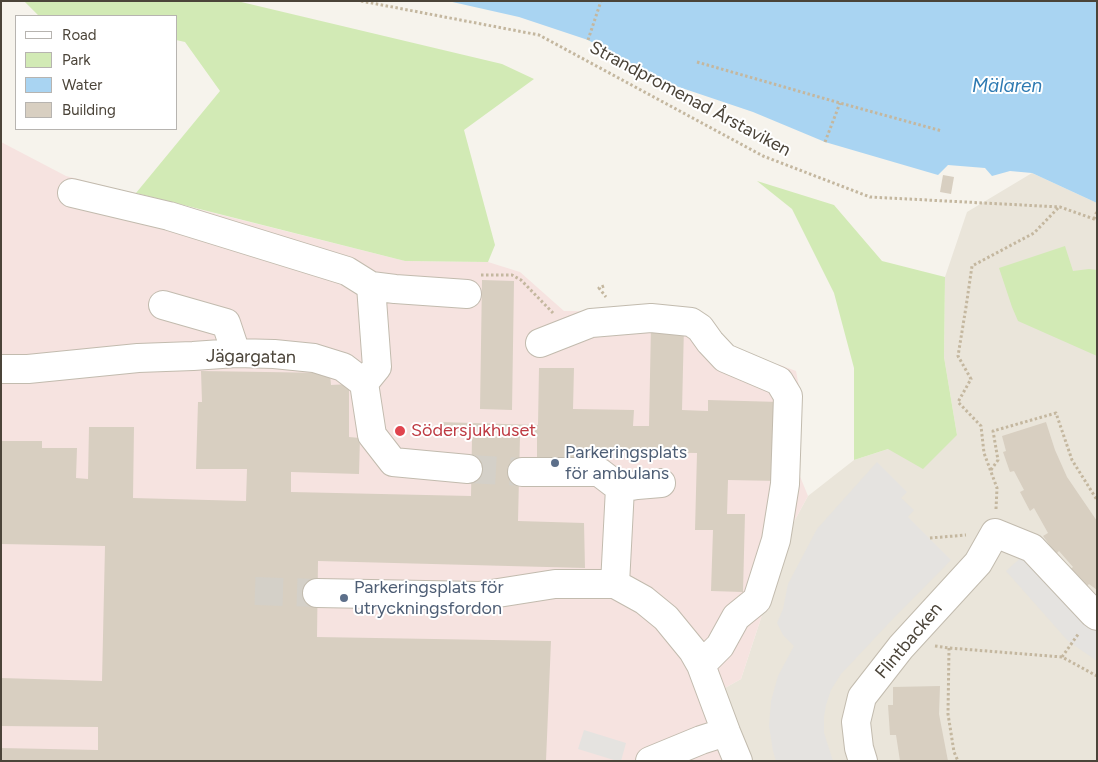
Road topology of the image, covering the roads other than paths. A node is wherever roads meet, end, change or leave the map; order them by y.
1 (72, 193) dead end
2 (371, 286) junction
3 (467, 294) road end
4 (163, 305) dead end
5 (540, 343) dead end
6 (236, 353) junction
7 (1, 369) edge
8 (364, 383) junction
9 (468, 469) tunnel mouth
10 (522, 472) tunnel mouth
11 (661, 483) dead end
12 (620, 488) junction
13 (615, 584) junction
14 (317, 592) tunnel mouth
15 (1095, 615) edge
16 (701, 665) junction
17 (726, 732) junction
18 (650, 761) edge
19 (738, 761) edge
20 (863, 761) edge

1 - 2 street
2 - 3 street
2 - 8 street
4 - 6 street
5 - 16 street
6 - 7 street, Jägargatan
6 - 8 street, Jägargatan
8 - 9 street
10 - 12 street
11 - 12 street
12 - 13 street
13 - 14 street
13 - 16 street
15 - 20 street, Flintbacken
16 - 17 street
17 - 18 street
17 - 19 street

